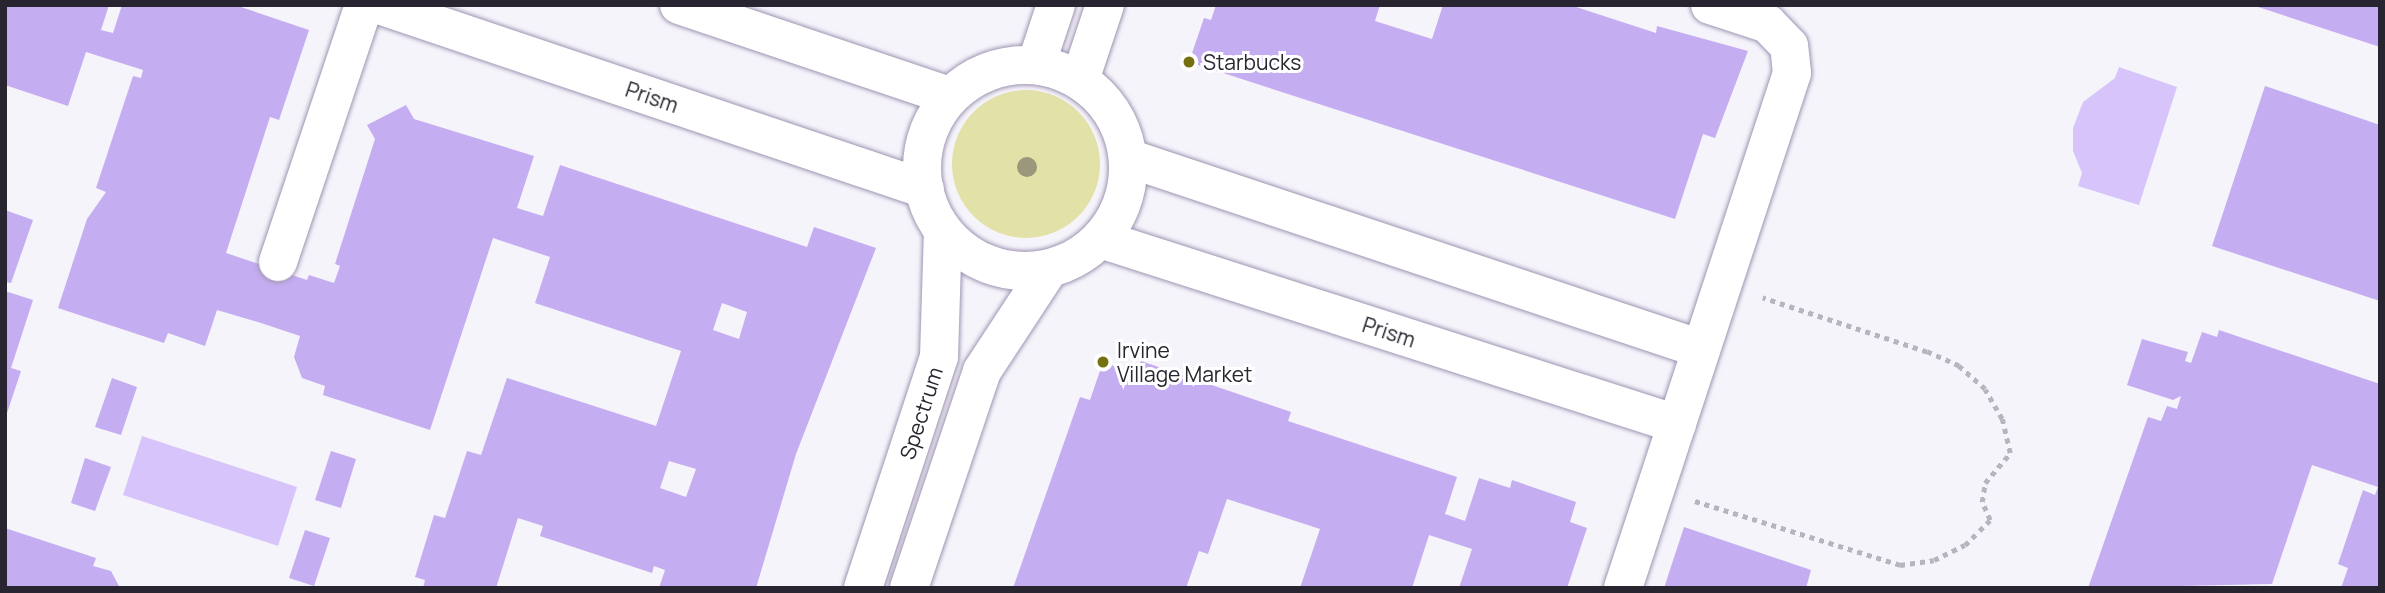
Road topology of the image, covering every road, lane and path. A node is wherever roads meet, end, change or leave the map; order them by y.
1 (364, 5) edge
2 (379, 5) edge
3 (679, 5) edge
4 (1056, 5) edge
5 (1105, 5) edge
6 (1710, 5) edge
7 (1036, 65) junction
8 (1080, 79) junction
9 (950, 96) junction
10 (1128, 158) junction
11 (925, 189) junction
12 (943, 232) junction
13 (1100, 239) junction
14 (278, 262) dead end
15 (1049, 269) junction
16 (1723, 285) junction
17 (1701, 349) junction
18 (1677, 424) junction
19 (1656, 488) junction
20 (863, 588) edge
21 (909, 588) edge
22 (1623, 588) edge

1 - 14 street
2 - 11 street, Prism
3 - 9 street
4 - 7 street
5 - 8 street
6 - 16 street
7 - 8 street
7 - 9 street
8 - 10 street
9 - 11 street
10 - 13 street
10 - 17 street
11 - 12 street
12 - 15 street
12 - 20 street, Spectrum
13 - 15 street
13 - 18 street, Prism
15 - 21 street, Spectrum
16 - 17 street
16 - 19 path
17 - 18 street
18 - 19 street
19 - 22 street

